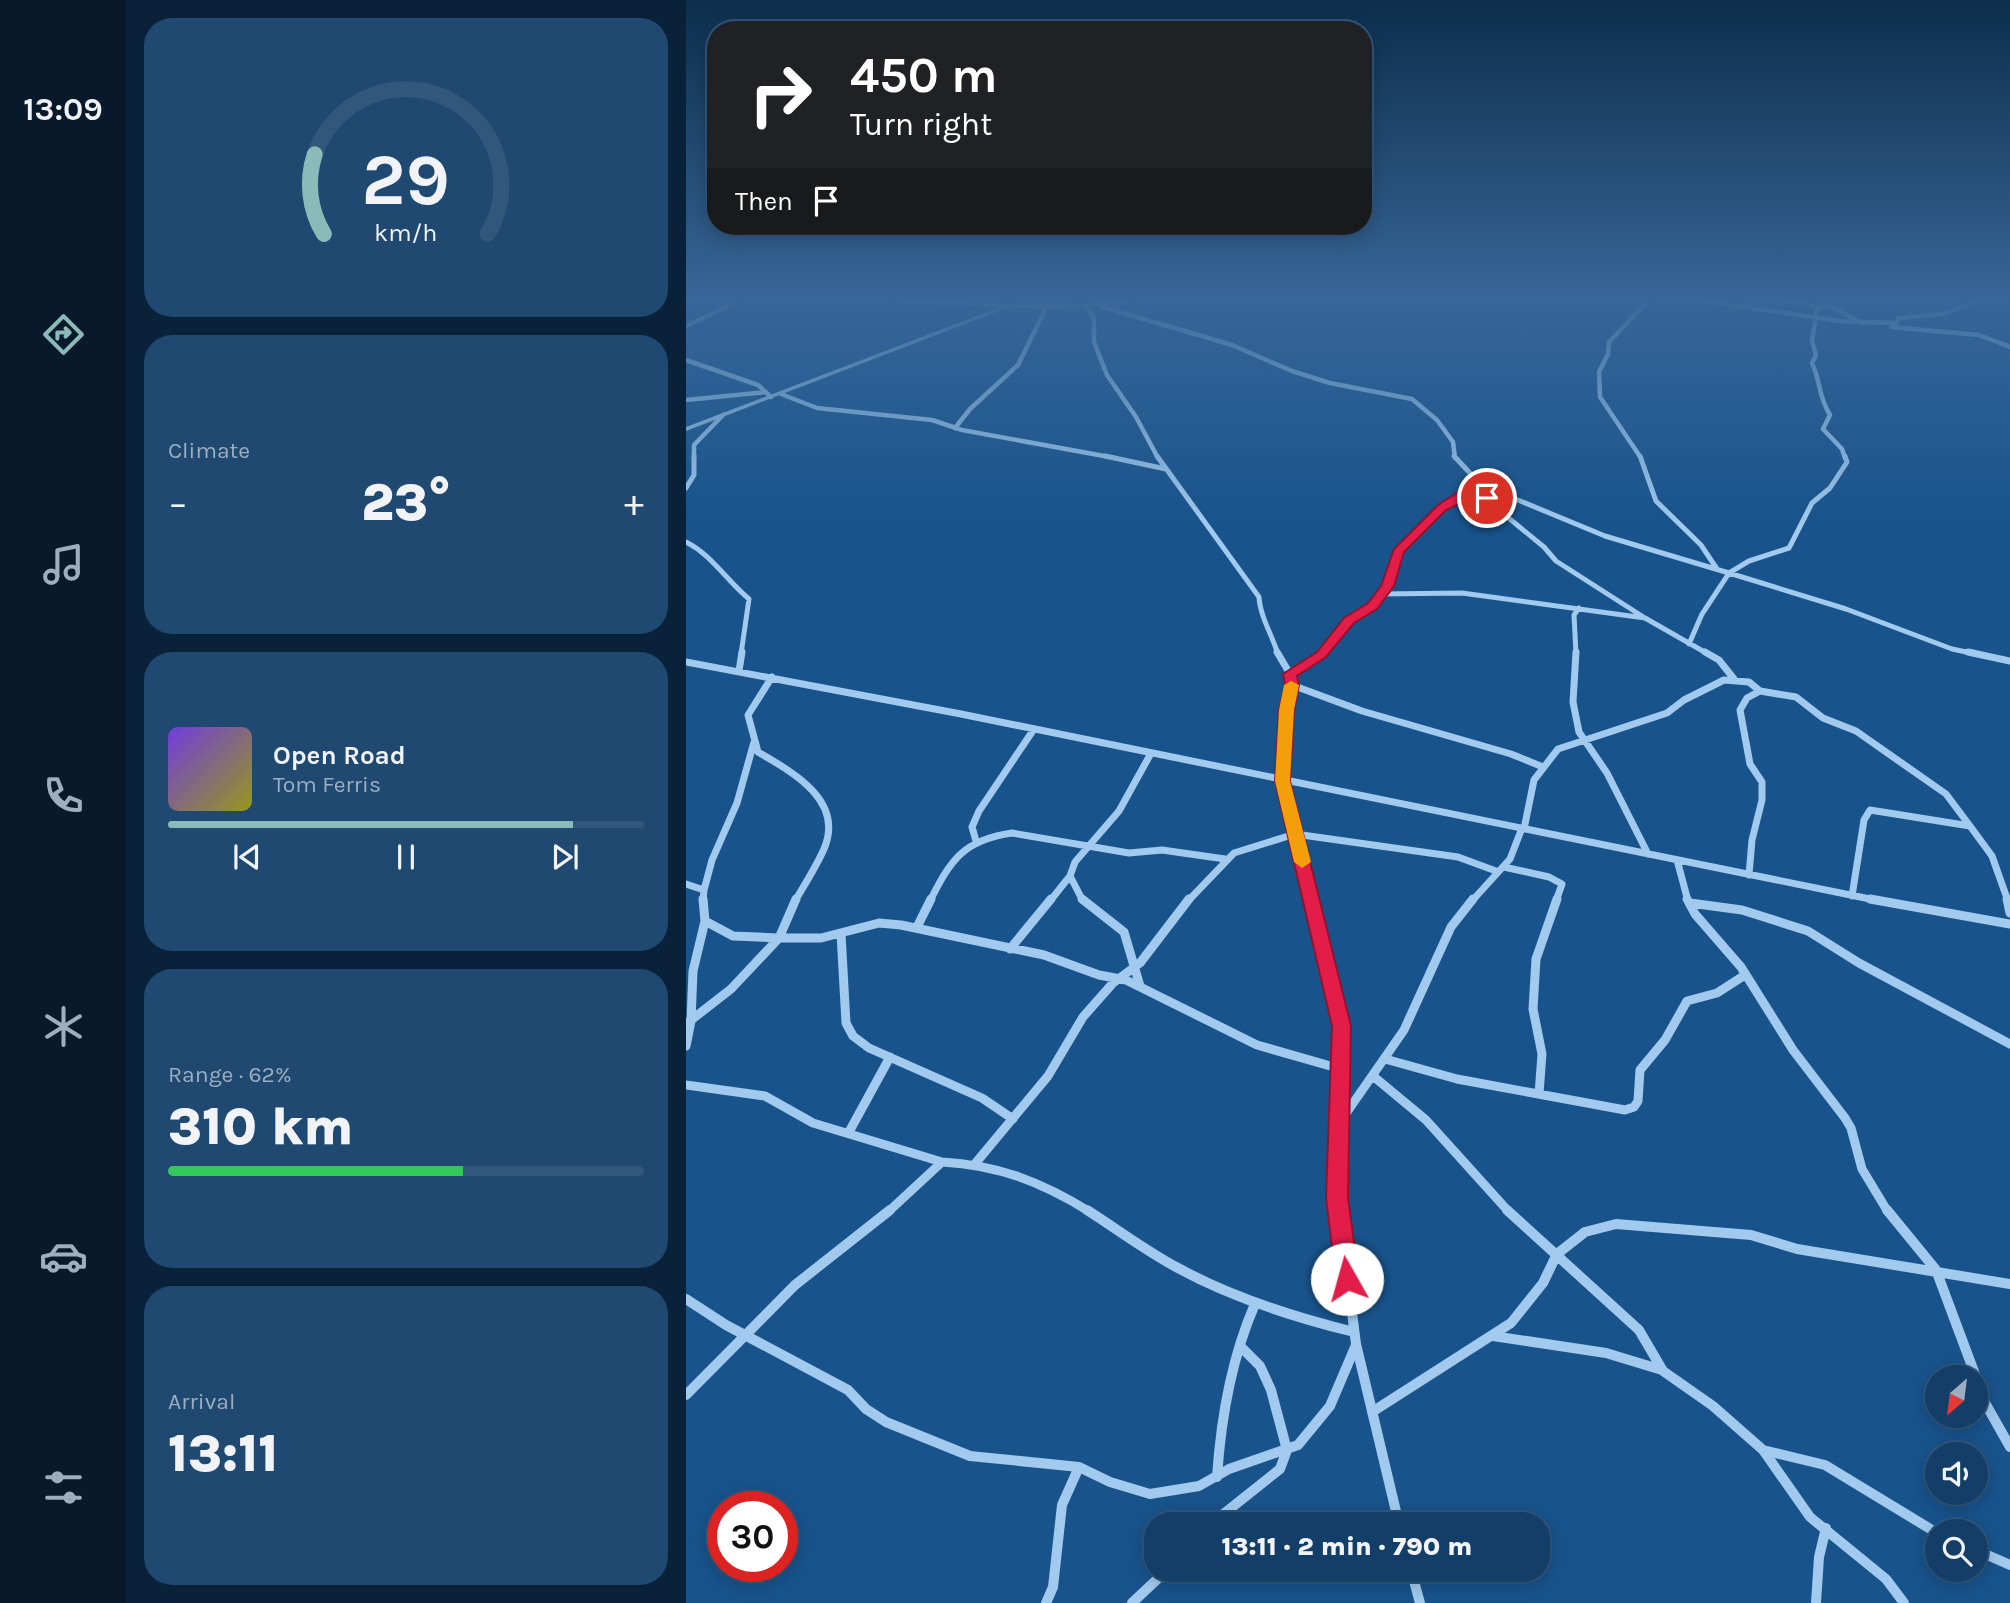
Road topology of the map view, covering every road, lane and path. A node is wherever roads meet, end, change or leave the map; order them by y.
1 (732, 376) edge
2 (828, 376) edge
3 (1006, 376) edge
4 (1108, 376) edge
5 (1307, 376) edge
6 (1599, 376) edge
7 (1818, 376) edge
8 (769, 394) junction
9 (781, 394) junction
10 (686, 400) edge
11 (723, 415) junction
12 (955, 428) junction
13 (686, 429) edge
14 (1167, 469) junction
15 (686, 488) edge
16 (1483, 488) junction
17 (686, 542) edge
18 (1718, 570) junction
19 (1726, 575) junction
20 (1381, 594) junction
21 (1576, 612) junction
22 (1645, 618) junction
23 (1689, 644) junction
24 (2010, 661) edge
25 (686, 662) edge
26 (739, 671) junction
27 (1290, 674) junction
28 (772, 677) junction
29 (1734, 679) junction
30 (1292, 685) junction
31 (1760, 691) junction
32 (1034, 729) junction
33 (1584, 739) junction
34 (754, 743) junction
35 (1150, 755) junction
36 (1544, 767) junction
37 (1282, 781) junction
38 (1970, 826) junction
39 (1523, 828) junction
40 (1295, 834) junction
41 (976, 841) junction
42 (1089, 846) junction
43 (1648, 855) junction
44 (1225, 859) junction
45 (1676, 860) junction
46 (1500, 869) junction
47 (1749, 875) junction
48 (1070, 876) junction
49 (686, 884) edge
50 (704, 890) junction
51 (1852, 896) junction
52 (1689, 903) junction
53 (2010, 913) edge
54 (705, 921) junction
55 (2010, 924) edge
56 (917, 927) junction
57 (841, 934) junction
58 (779, 938) junction
59 (1010, 948) junction
60 (1134, 968) junction
61 (1745, 975) junction
62 (1118, 980) junction
63 (1140, 986) junction
64 (689, 1023) edge
65 (2010, 1044) edge
66 (686, 1046) edge
67 (890, 1057) junction
68 (1385, 1059) junction
69 (1341, 1069) junction
70 (1373, 1076) junction
71 (686, 1084) edge
72 (1539, 1094) junction
73 (1013, 1119) junction
74 (1340, 1123) junction
75 (849, 1132) junction
76 (942, 1162) junction
77 (974, 1165) junction
78 (1557, 1254) junction
79 (1936, 1270) junction
80 (2010, 1284) edge
81 (686, 1299) edge
82 (1255, 1304) junction
83 (746, 1336) junction
84 (1493, 1336) junction
85 (1355, 1338) junction
86 (1240, 1346) junction
87 (1972, 1365) edge
88 (1663, 1371) junction
89 (686, 1395) edge
90 (1988, 1408) edge
91 (1372, 1412) junction
92 (2010, 1447) edge
93 (1287, 1450) junction
94 (1763, 1450) junction
95 (1079, 1467) junction
96 (1217, 1477) junction
97 (1226, 1512) edge
98 (1396, 1512) edge
99 (1925, 1526) edge
100 (1826, 1528) junction
101 (1988, 1555) edge
102 (2010, 1565) edge
103 (1154, 1582) edge
104 (1414, 1582) edge
105 (1046, 1603) edge
106 (1132, 1603) edge
107 (1420, 1603) edge
108 (1816, 1603) edge
109 (1904, 1603) edge

1 - 8 street
2 - 9 street
3 - 12 street
4 - 14 street
5 - 16 street
6 - 18 street
7 - 19 street
8 - 9 street
8 - 10 street
8 - 11 street
9 - 12 street
11 - 13 street
11 - 15 street
12 - 14 street
14 - 27 street
16 - 18 street
16 - 20 street
16 - 22 street
17 - 26 street
18 - 19 street
19 - 23 street
19 - 24 street
20 - 21 street
20 - 27 street
21 - 22 street
21 - 33 street
22 - 23 street
23 - 29 street
25 - 26 street
26 - 28 street
27 - 30 street
28 - 32 street
28 - 34 street
29 - 31 street
29 - 33 street
30 - 36 street
30 - 37 street
31 - 38 street
31 - 47 street
32 - 35 street
32 - 41 street
33 - 36 street
33 - 43 street
34 - 50 street
34 - 58 street
35 - 37 street
35 - 42 street
36 - 39 street
37 - 39 street
37 - 40 street
38 - 51 street
38 - 53 street
39 - 43 street
39 - 46 street
40 - 44 street
40 - 46 street
40 - 69 street
41 - 42 street
41 - 56 street
42 - 44 street
42 - 48 street
43 - 45 street
44 - 60 street
45 - 47 street
45 - 52 street
46 - 68 street
46 - 72 street
47 - 51 street
48 - 59 street
48 - 60 street
49 - 50 street
50 - 54 street
51 - 55 street
52 - 61 street
52 - 65 street
54 - 58 street
54 - 64 street
56 - 57 street
56 - 59 street
57 - 58 street
57 - 67 street
58 - 64 street
59 - 62 street
60 - 62 street
60 - 63 street
61 - 72 street
61 - 79 street
62 - 63 street
62 - 73 street
63 - 69 street
64 - 66 street
67 - 73 street
67 - 75 street
68 - 70 street
68 - 72 street
69 - 74 street
70 - 74 street
70 - 78 street
71 - 75 street
73 - 77 street
74 - 85 street
75 - 76 street
76 - 77 street
76 - 83 street
77 - 82 street
78 - 79 street
78 - 84 street
78 - 88 street
79 - 80 street
79 - 87 street
81 - 83 street
82 - 85 street
82 - 86 street
83 - 89 street
83 - 95 street
84 - 88 street
84 - 91 street
85 - 91 street
85 - 93 street
86 - 93 street
86 - 96 street
88 - 94 street
90 - 92 street
91 - 98 street
93 - 96 street
93 - 97 street
94 - 99 street
94 - 100 street
95 - 96 street
95 - 105 street
100 - 108 street
100 - 109 street
101 - 102 street
103 - 106 street
104 - 107 street

